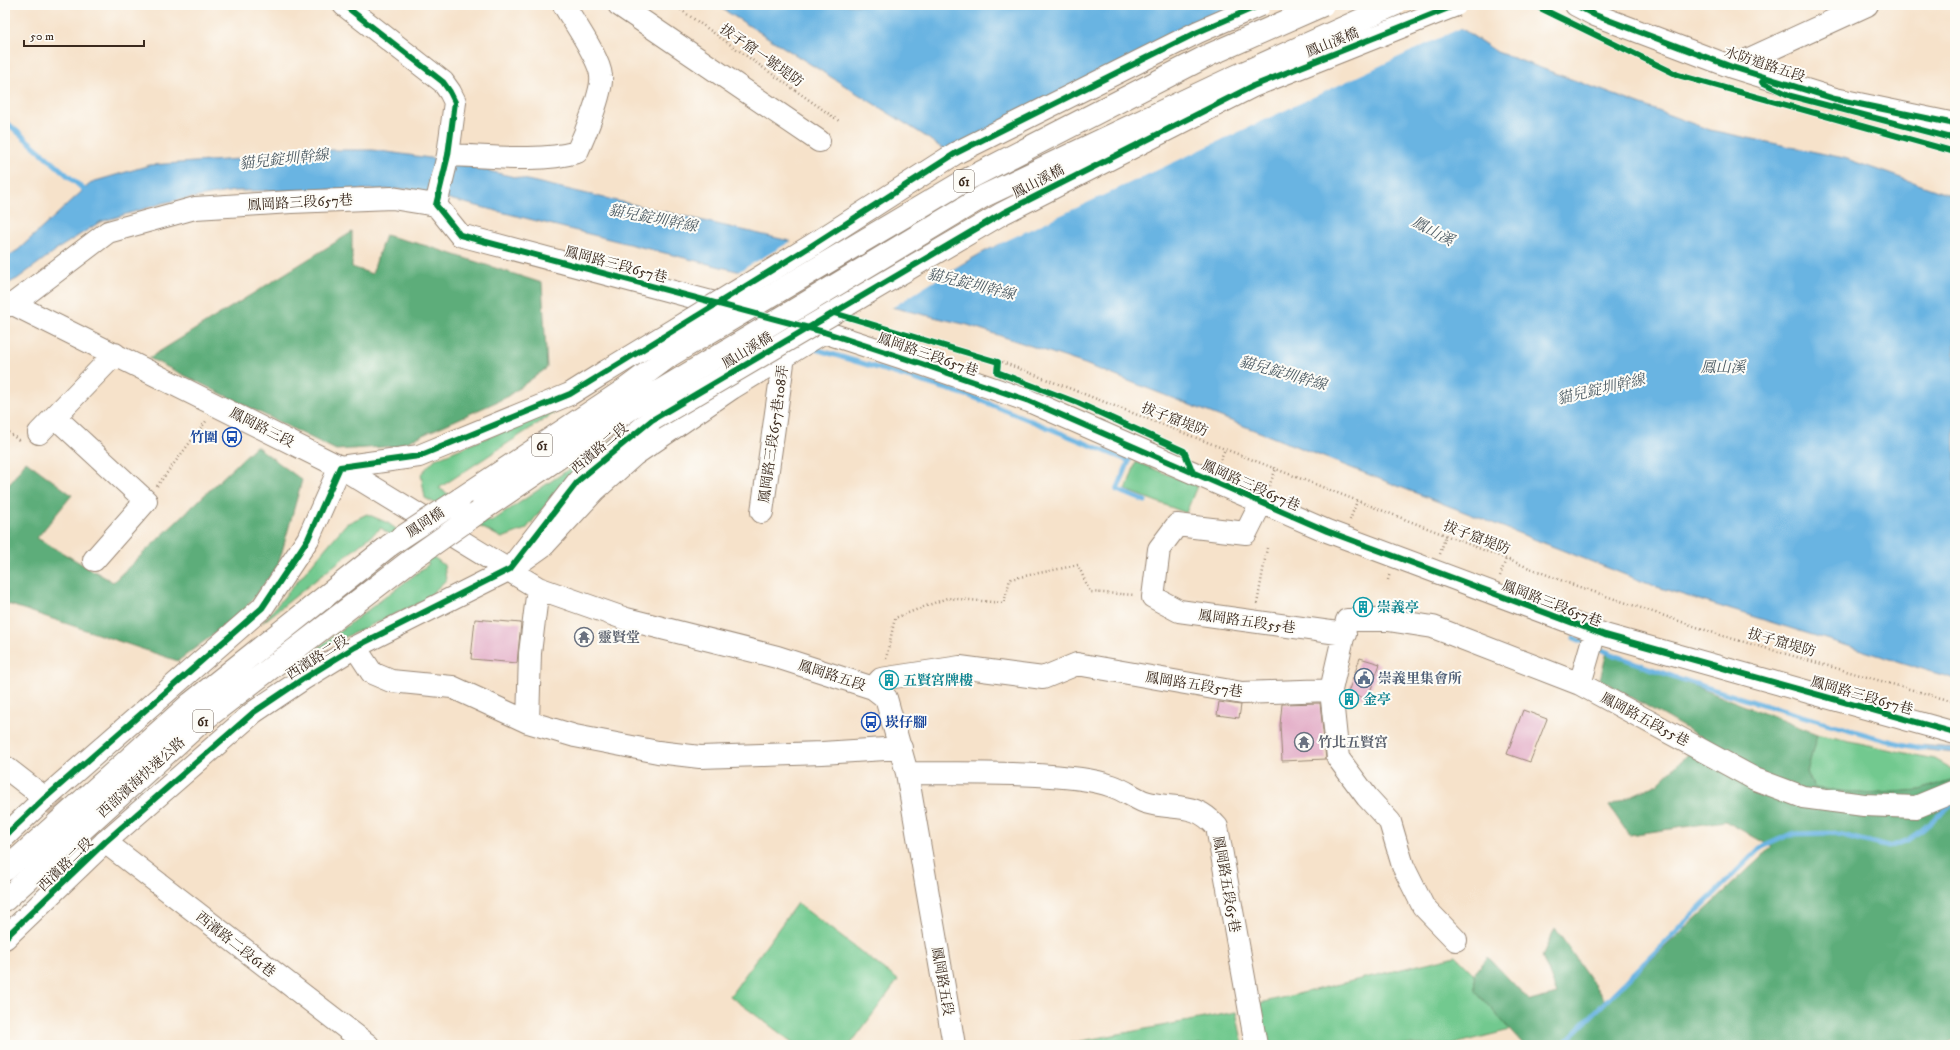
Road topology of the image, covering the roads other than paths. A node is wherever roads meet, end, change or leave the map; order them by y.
1 (344, 5) edge
2 (564, 5) edge
3 (619, 5) edge
4 (1260, 5) edge
5 (1323, 5) edge
6 (1394, 5) edge
7 (1456, 5) edge
8 (1576, 5) edge
9 (1867, 5) edge
10 (1732, 67) junction
11 (1955, 124) edge
12 (819, 141) dead end
13 (448, 154) junction
14 (436, 205) junction
15 (9, 305) edge
16 (824, 332) junction
17 (115, 354) junction
18 (784, 356) junction
19 (631, 397) junction
20 (55, 417) junction
21 (652, 420) joint
22 (29, 437) road end
23 (340, 467) junction
24 (1261, 503) junction
25 (762, 512) dead end
26 (390, 545) joint
27 (415, 557) joint
28 (94, 560) dead end
29 (510, 569) junction
30 (538, 588) junction
31 (1595, 632) junction
32 (1345, 634) junction
33 (355, 647) junction
34 (877, 684) junction
35 (1580, 684) junction
36 (1331, 690) junction
37 (528, 722) junction
38 (1955, 733) edge
39 (901, 748) junction
40 (5, 767) edge
41 (907, 773) junction
42 (1955, 791) edge
43 (44, 798) junction
44 (5, 836) edge
45 (105, 842) junction
46 (5, 870) edge
47 (5, 900) edge
48 (5, 938) edge
49 (1456, 940) dead end
50 (368, 1045) edge
51 (954, 1045) edge
52 (1256, 1045) edge

1 - 13 main road
2 - 13 main road
3 - 12 main road
4 - 23 main road, bridge
5 - 19 main road, 61, bridge
6 - 19 main road, 鳳山溪橋 / 61, bridge
7 - 21 main road, 鳳山溪橋, bridge
8 - 10 main road, 水防道路五段
9 - 10 main road
10 - 11 main road, 水防道路五段
13 - 14 main road
14 - 15 main road, 鳳岡路三段657巷
14 - 16 main road, 鳳岡路三段657巷
15 - 17 main road, 鳳岡路三段
16 - 18 main road, 西濱路二段
16 - 24 main road, 鳳岡路三段657巷
17 - 20 main road
17 - 23 main road, 鳳岡路三段
18 - 25 main road, 鳳岡路三段657巷108弄
18 - 29 main road, 西濱路二段
19 - 26 main road, 鳳岡橋 / 61, bridge
19 - 27 main road, 鳳岡橋 / 61, bridge
20 - 22 main road
20 - 28 main road
21 - 29 main road, 西濱路二段
23 - 29 main road, 鳳岡路三段
23 - 43 main road
24 - 31 main road, 鳳岡路三段657巷
24 - 32 main road, 鳳岡路五段55巷
26 - 46 main road, 西部濱海快速公路 / 61
27 - 47 main road, 西部濱海快速公路 / 61
29 - 30 main road, 鳳岡路五段
29 - 33 main road, 西濱路二段
30 - 34 main road, 鳳岡路五段
30 - 37 main road
31 - 35 main road
31 - 38 main road, 鳳岡路三段657巷
32 - 35 main road, 鳳岡路五段55巷
32 - 36 main road, 鳳岡路五段55巷
33 - 37 main road
33 - 45 main road, 西濱路二段
34 - 36 main road, 鳳岡路五段57巷
34 - 39 main road, 鳳岡路五段
35 - 42 main road, 鳳岡路五段55巷
36 - 49 main road
37 - 39 main road
39 - 41 main road, 鳳岡路五段
40 - 43 main road
41 - 51 main road, 鳳岡路五段
41 - 52 main road, 鳳岡路五段65巷
43 - 44 main road
45 - 48 main road, 西濱路二段
45 - 50 main road, 西濱路二段61巷

